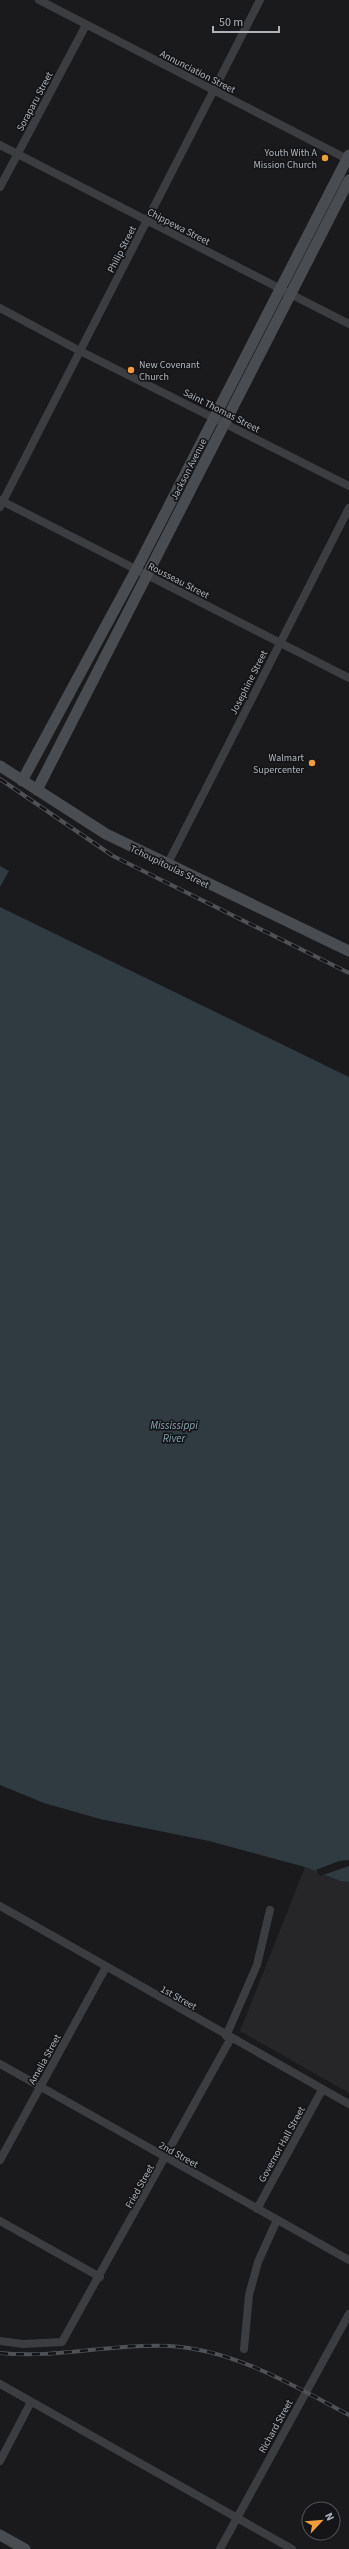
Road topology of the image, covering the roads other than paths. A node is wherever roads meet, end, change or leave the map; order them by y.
1 (39, 0) edge
2 (260, 0) edge
3 (86, 25) junction
4 (213, 90) junction
5 (0, 145) edge
6 (17, 154) junction
7 (348, 158) edge
8 (349, 180) edge
9 (0, 187) edge
10 (147, 220) junction
11 (280, 289) junction
12 (291, 294) junction
13 (0, 308) edge
14 (349, 324) edge
15 (80, 351) junction
16 (215, 418) junction
17 (226, 423) junction
18 (349, 486) edge
19 (1, 503) edge
20 (349, 508) edge
21 (136, 570) junction
22 (147, 576) junction
23 (279, 642) junction
24 (349, 678) edge
25 (0, 766) edge
26 (22, 781) junction
27 (37, 790) junction
28 (167, 865) junction
29 (349, 951) edge
30 (0, 1906) edge
31 (270, 1910) dead end
32 (106, 1967) junction
33 (229, 2037) junction
34 (0, 2064) edge
35 (40, 2088) junction
36 (322, 2090) junction
37 (349, 2104) edge
38 (166, 2158) junction
39 (0, 2160) edge
40 (257, 2209) junction
41 (277, 2220) junction
42 (0, 2221) edge
43 (349, 2260) edge
44 (100, 2277) junction
45 (349, 2314) edge
46 (0, 2342) edge
47 (244, 2349) dead end
48 (0, 2384) edge
49 (31, 2402) junction
50 (0, 2461) edge
51 (236, 2517) junction
52 (0, 2535) edge
53 (25, 2549) edge
54 (220, 2549) edge
55 (292, 2549) edge

1 - 3 street, Annunciation Street
2 - 4 street, Philip Street
3 - 4 street, Annunciation Street
3 - 6 street, Soraparu Street
4 - 7 street, Annunciation Street
4 - 10 street, Philip Street
5 - 6 street, Chippewa Street
6 - 9 street, Soraparu Street
6 - 10 street, Chippewa Street
7 - 11 street, Jackson Avenue
8 - 12 street, Jackson Avenue
10 - 11 street, Chippewa Street
10 - 15 street, Philip Street
11 - 12 street, Chippewa Street
11 - 16 street, Jackson Avenue
12 - 14 street, Chippewa Street
12 - 17 street, Jackson Avenue
13 - 15 street, Saint Thomas Street
15 - 16 street, Saint Thomas Street
15 - 19 street, Philip Street
16 - 17 street, Saint Thomas Street
16 - 21 street, Jackson Avenue
17 - 18 street, Saint Thomas Street
17 - 22 street, Jackson Avenue
19 - 21 street, Rousseau Street
20 - 23 street, Josephine Street
21 - 22 street, Rousseau Street
21 - 26 street, Jackson Avenue
22 - 23 street, Rousseau Street
22 - 27 street, Jackson Avenue
23 - 24 street, Rousseau Street
23 - 28 street, Josephine Street
25 - 26 street, Tchoupitoulas Street
26 - 27 street, Tchoupitoulas Street
27 - 28 street, Tchoupitoulas Street
28 - 29 street, Tchoupitoulas Street
30 - 32 street, 1st Street
31 - 33 street, Fried Street
32 - 33 street, 1st Street
32 - 35 street, Amelia Street
33 - 36 street, 1st Street
33 - 38 street, Fried Street
34 - 35 street, 2nd Street
35 - 38 street, 2nd Street
35 - 39 street, Amelia Street
36 - 37 street, 1st Street
36 - 40 street, Governor Hall Street
38 - 40 street, 2nd Street
38 - 44 street, Fried Street
40 - 41 street, 2nd Street
41 - 43 street, 2nd Street
41 - 47 street
42 - 44 street
44 - 46 street, Fried Street
45 - 51 street, Richard Street
48 - 49 street
49 - 50 street
49 - 51 street
51 - 54 street, Richard Street
51 - 55 street
52 - 53 street

